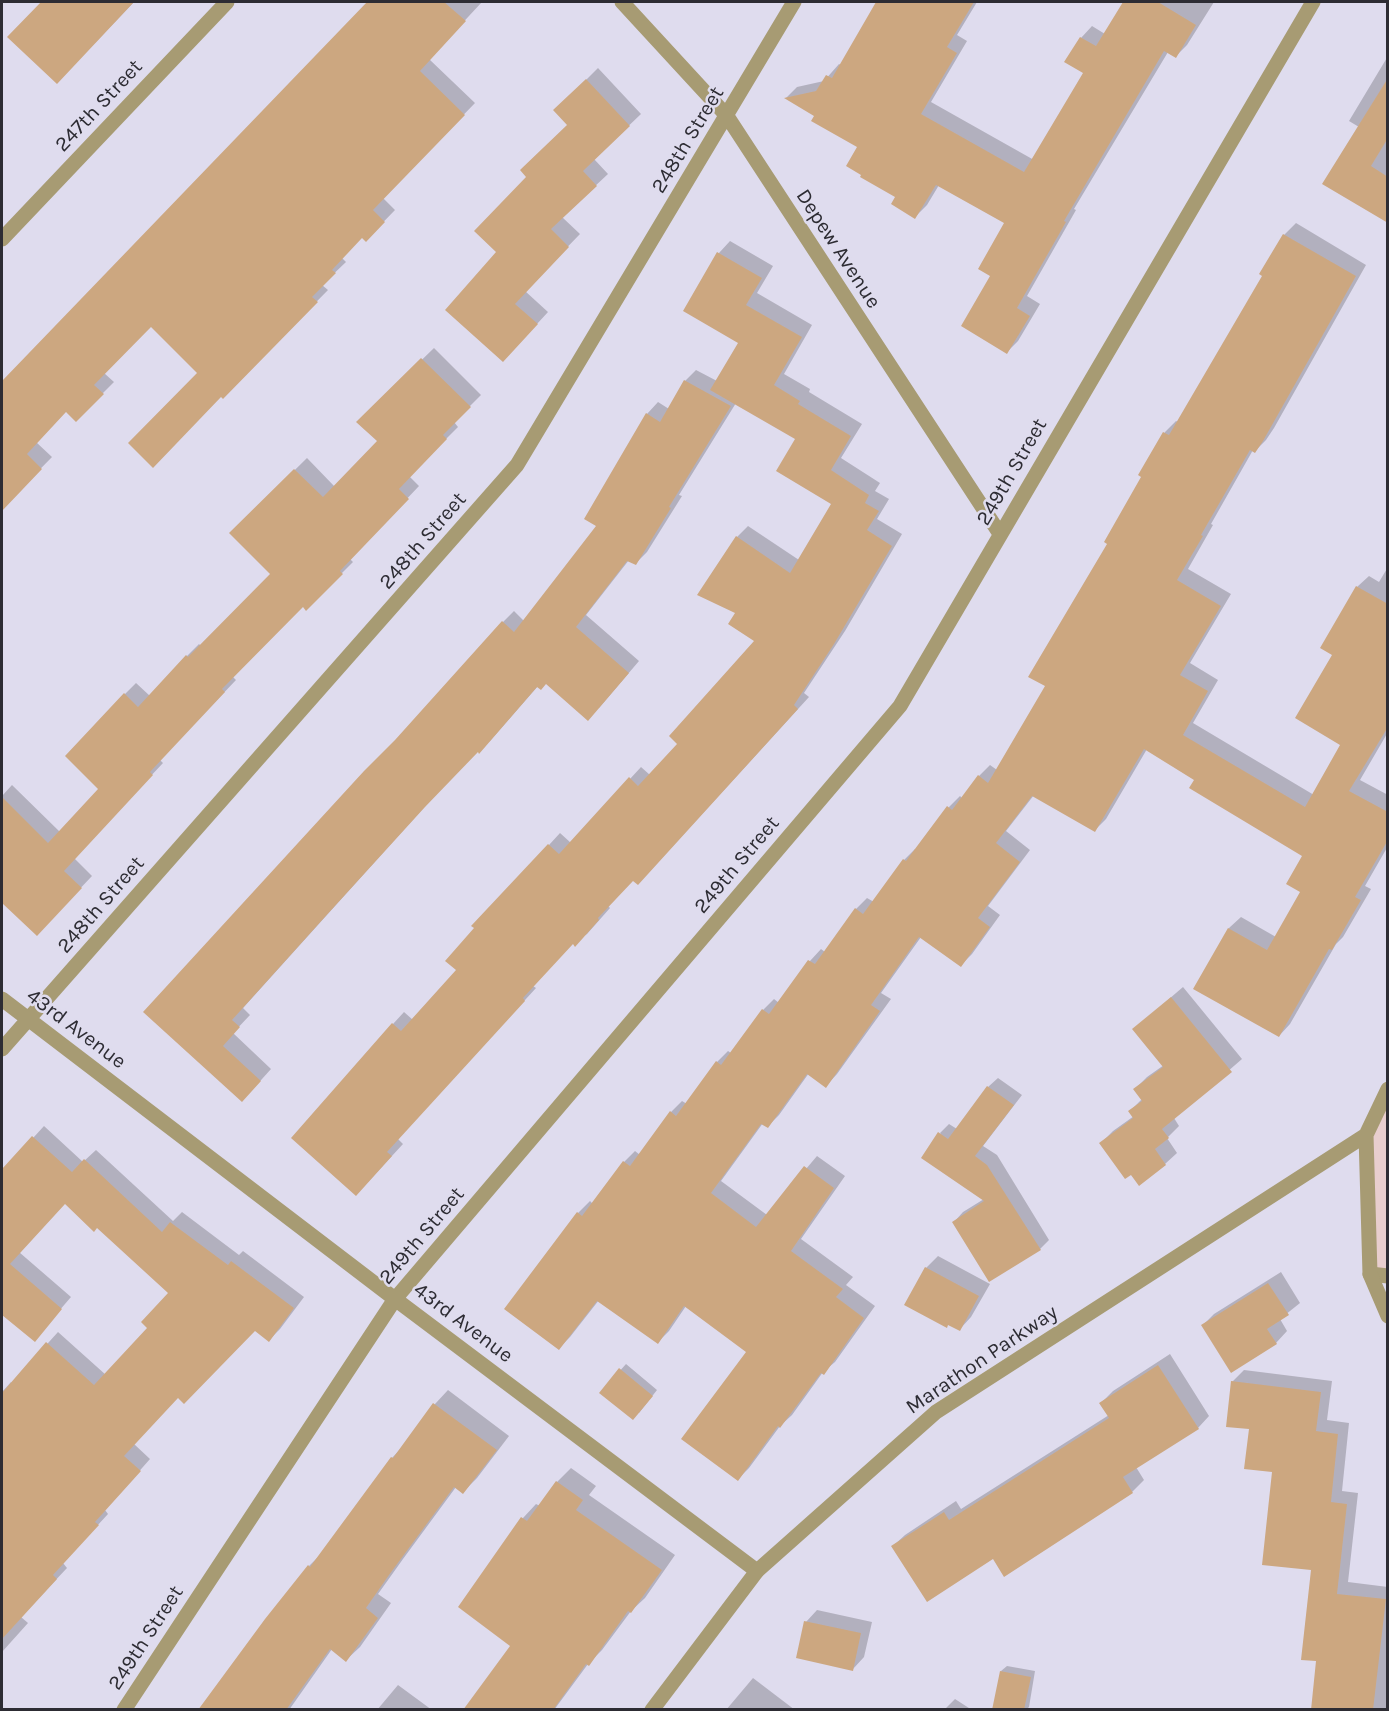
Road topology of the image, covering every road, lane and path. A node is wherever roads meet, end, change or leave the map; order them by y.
1 (227, 2) edge
2 (622, 2) edge
3 (794, 2) edge
4 (1313, 2) edge
5 (727, 116) junction
6 (2, 239) edge
7 (1000, 534) junction
8 (2, 999) edge
9 (29, 1019) junction
10 (2, 1049) edge
11 (1388, 1089) edge
12 (1366, 1135) junction
13 (1370, 1274) junction
14 (1388, 1275) edge
15 (395, 1299) junction
16 (1388, 1316) edge
17 (758, 1571) junction
18 (124, 1710) edge
19 (652, 1710) edge

1 - 6 street, 247th Street
2 - 5 street, Depew Avenue
3 - 5 street, 248th Street
4 - 7 street, 249th Street
5 - 7 street, Depew Avenue
5 - 9 street, 248th Street
7 - 15 street, 249th Street
8 - 9 street, 43rd Avenue
9 - 10 street, 248th Street
9 - 15 street, 43rd Avenue
11 - 12 street
12 - 13 street
12 - 17 street, Marathon Parkway
13 - 14 street
13 - 16 street
15 - 17 street, 43rd Avenue
15 - 18 street, 249th Street
17 - 19 street, Marathon Parkway

